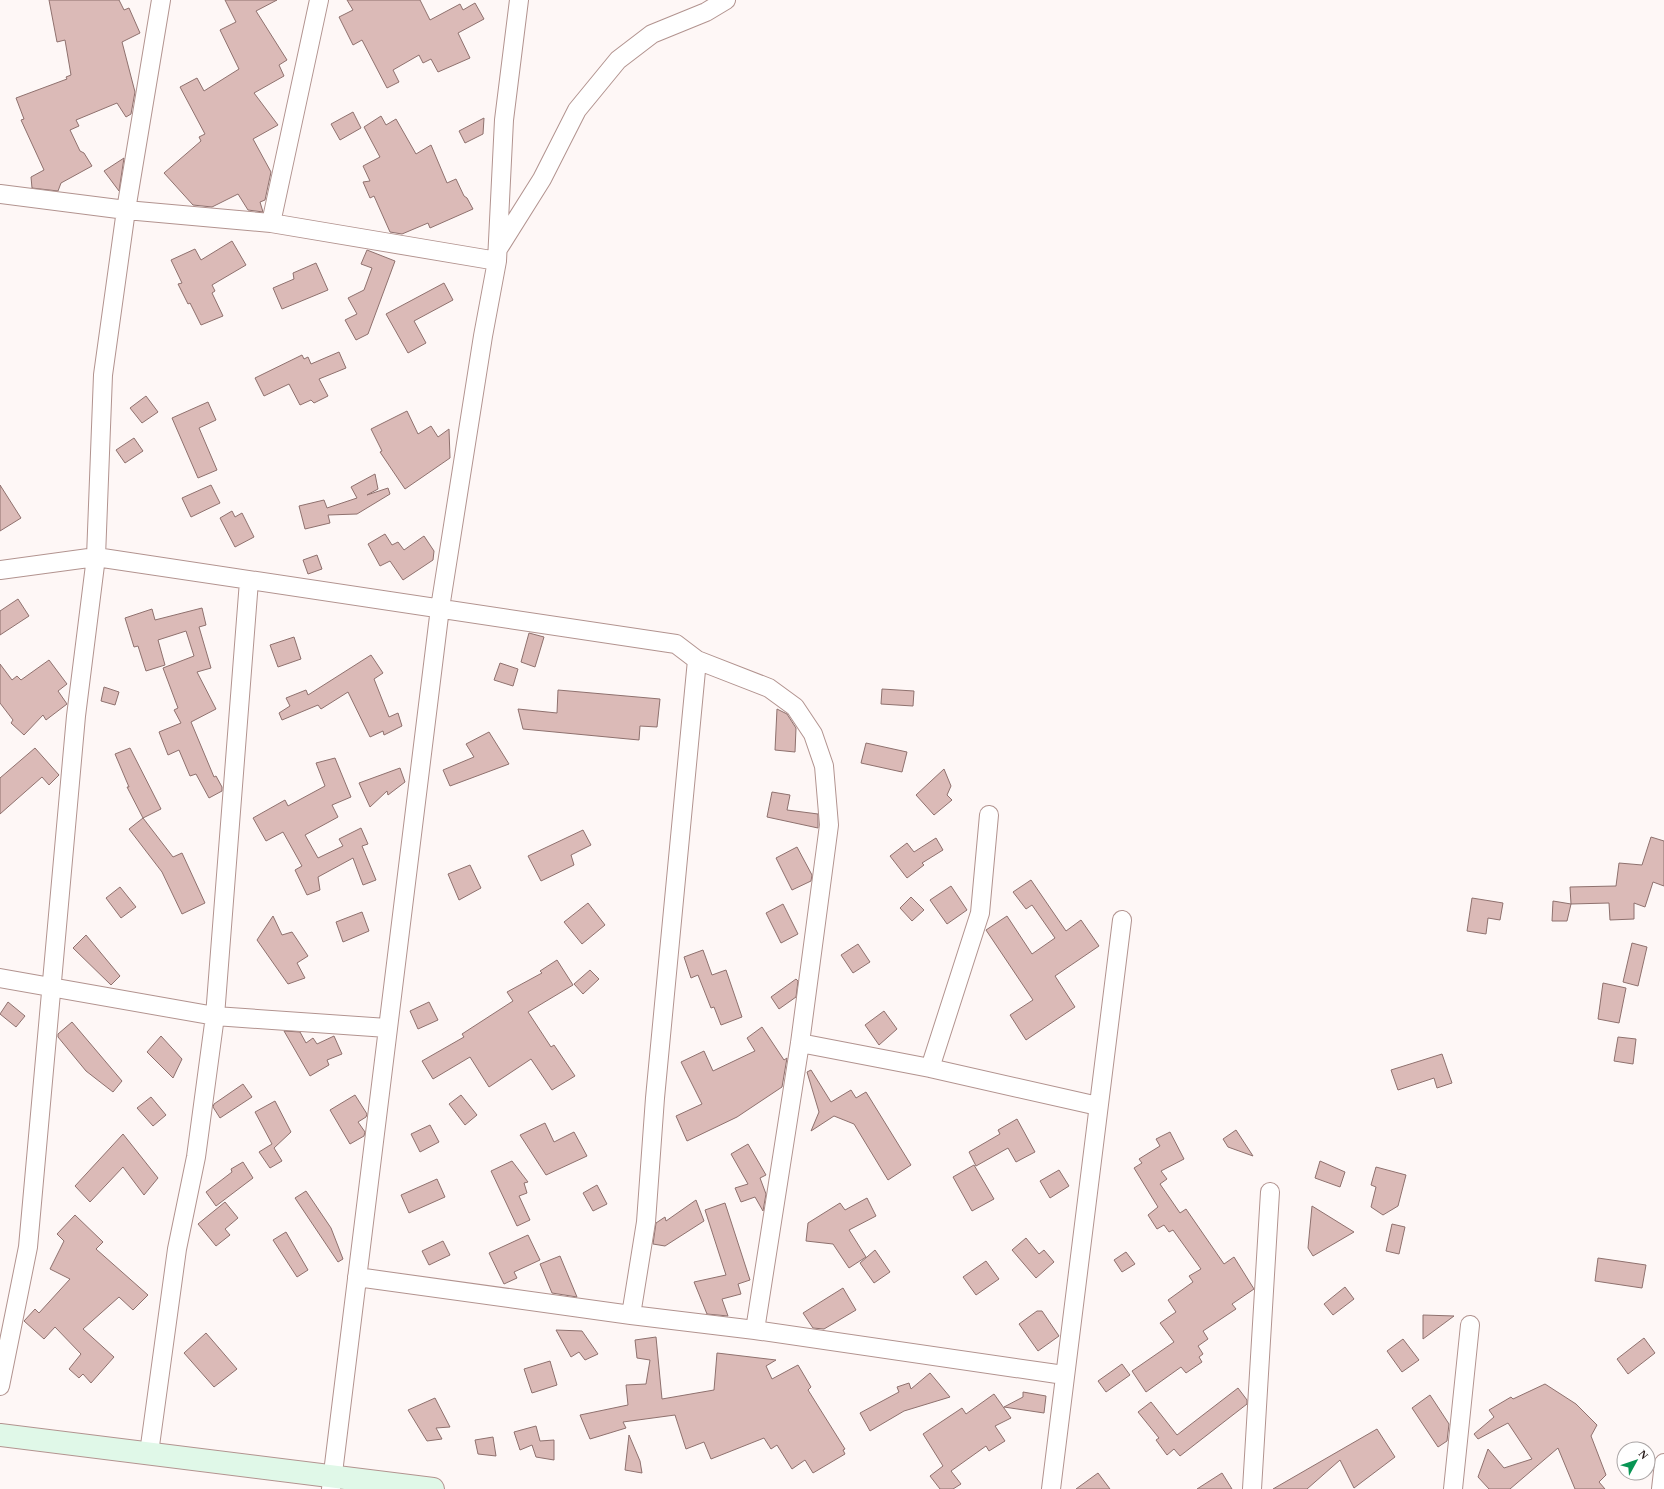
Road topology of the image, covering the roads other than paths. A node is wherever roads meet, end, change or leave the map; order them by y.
1 (161, 0) edge
2 (319, 0) edge
3 (519, 0) edge
4 (726, 0) edge
5 (0, 194) edge
6 (126, 210) junction
7 (271, 223) junction
8 (497, 256) junction
9 (96, 557) junction
10 (0, 570) edge
11 (249, 581) junction
12 (440, 608) junction
13 (697, 660) junction
14 (988, 815) dead end
15 (1122, 920) dead end
16 (0, 978) edge
17 (52, 987) junction
18 (214, 1016) junction
19 (387, 1028) junction
20 (800, 1043) junction
21 (930, 1068) junction
22 (1098, 1106) junction
23 (1270, 1192) dead end
24 (357, 1277) junction
25 (631, 1315) junction
26 (1470, 1325) dead end
27 (755, 1330) junction
28 (1064, 1375) junction
29 (0, 1386) edge
30 (0, 1435) edge
31 (149, 1453) junction
32 (1664, 1463) edge
33 (332, 1482) edge
34 (433, 1489) edge
35 (1051, 1489) edge
36 (1252, 1489) edge
37 (1453, 1489) edge
38 (1661, 1489) edge

1 - 6 street
2 - 7 street
3 - 8 street
4 - 8 street
5 - 6 street
6 - 7 street
6 - 9 street
7 - 8 street
8 - 12 street
9 - 10 street
9 - 11 street
9 - 17 street
11 - 12 street
11 - 18 street
12 - 13 street
12 - 19 street
13 - 20 street
13 - 25 street
14 - 21 street
15 - 22 street
16 - 17 street
17 - 18 street
17 - 29 street
18 - 19 street
18 - 31 street
19 - 24 street
20 - 21 street
20 - 27 street
21 - 22 street
22 - 28 street
23 - 36 street
24 - 25 street
24 - 33 street
25 - 27 street
26 - 37 street
27 - 28 street
28 - 35 street
30 - 31 street
31 - 33 street
32 - 38 street
33 - 34 street

